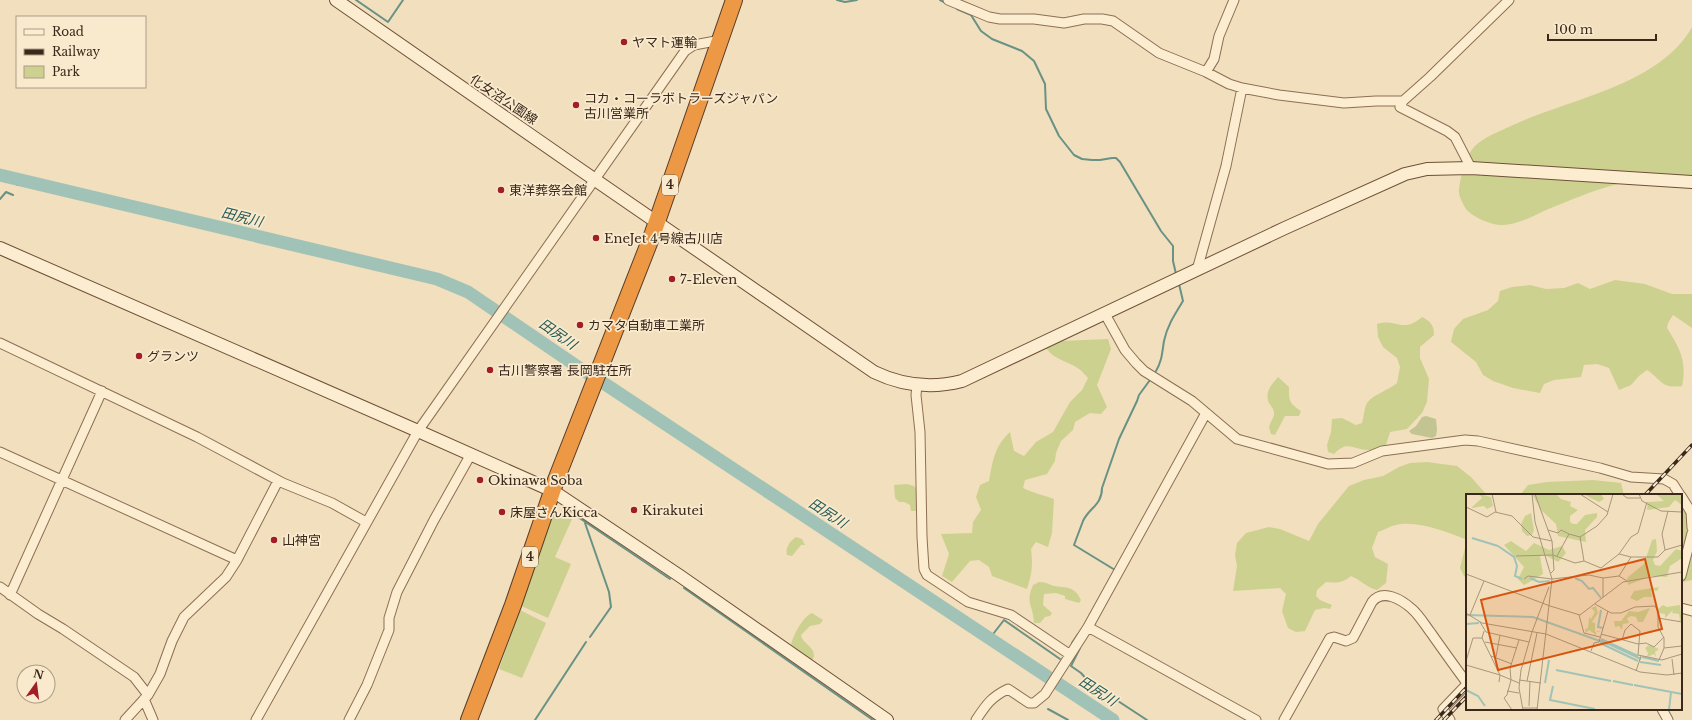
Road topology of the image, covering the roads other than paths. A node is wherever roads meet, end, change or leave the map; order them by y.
1 (336, 0) edge
2 (734, 0) edge
3 (948, 0) edge
4 (1234, 0) edge
5 (1510, 0) edge
6 (721, 40) junction
7 (1206, 72) junction
8 (1242, 88) junction
9 (1403, 101) junction
10 (1471, 168) junction
11 (596, 179) junction
12 (1692, 182) edge
13 (656, 223) junction
14 (0, 248) edge
15 (1197, 270) junction
16 (1105, 314) junction
17 (0, 343) edge
18 (917, 385) junction
19 (102, 392) junction
20 (1206, 413) junction
21 (418, 431) junction
22 (0, 452) edge
23 (471, 454) junction
24 (62, 480) junction
25 (278, 481) junction
26 (553, 491) junction
27 (1679, 494) edge
28 (1682, 499) edge
29 (366, 522) junction
30 (1692, 528) edge
31 (1692, 533) edge
32 (237, 560) junction
33 (1682, 572) edge
34 (0, 587) edge
35 (10, 595) junction
36 (1682, 608) edge
37 (1692, 611) edge
38 (1088, 627) junction
39 (1069, 654) junction
40 (1466, 682) edge
41 (1466, 684) edge
42 (146, 697) junction
43 (1663, 710) edge
44 (125, 720) edge
45 (153, 720) edge
46 (256, 720) edge
47 (349, 720) edge
48 (469, 720) edge
49 (887, 720) edge
50 (976, 720) edge
51 (1256, 720) edge
52 (1284, 720) edge
53 (1450, 720) edge
54 (1668, 720) edge

1 - 11 street, 化女沼公園線
2 - 6 highway, 4
3 - 7 street
4 - 7 street
5 - 9 street
6 - 11 street
6 - 13 highway, 4
7 - 8 street
8 - 9 street
8 - 15 street
9 - 10 street
10 - 12 street, 化女沼公園線
10 - 15 street, 化女沼公園線
11 - 13 street, 化女沼公園線
11 - 21 street
13 - 18 street, 化女沼公園線
13 - 26 highway, 4
14 - 21 street
15 - 16 street, 化女沼公園線
16 - 18 street, 化女沼公園線
16 - 20 street
17 - 19 street
18 - 39 street
19 - 24 street
19 - 25 street
20 - 27 street
20 - 38 street
21 - 23 street
21 - 29 street
22 - 24 street
23 - 26 street
23 - 47 street
24 - 32 street
24 - 35 street
25 - 29 street
25 - 32 street
26 - 48 highway, 4
26 - 49 street
28 - 30 street
29 - 46 street
31 - 33 street
32 - 42 street
34 - 35 street
35 - 42 street
36 - 37 street
38 - 39 street
38 - 51 street
39 - 50 street
40 - 52 street
41 - 53 street
42 - 44 street
42 - 45 street
43 - 54 street

